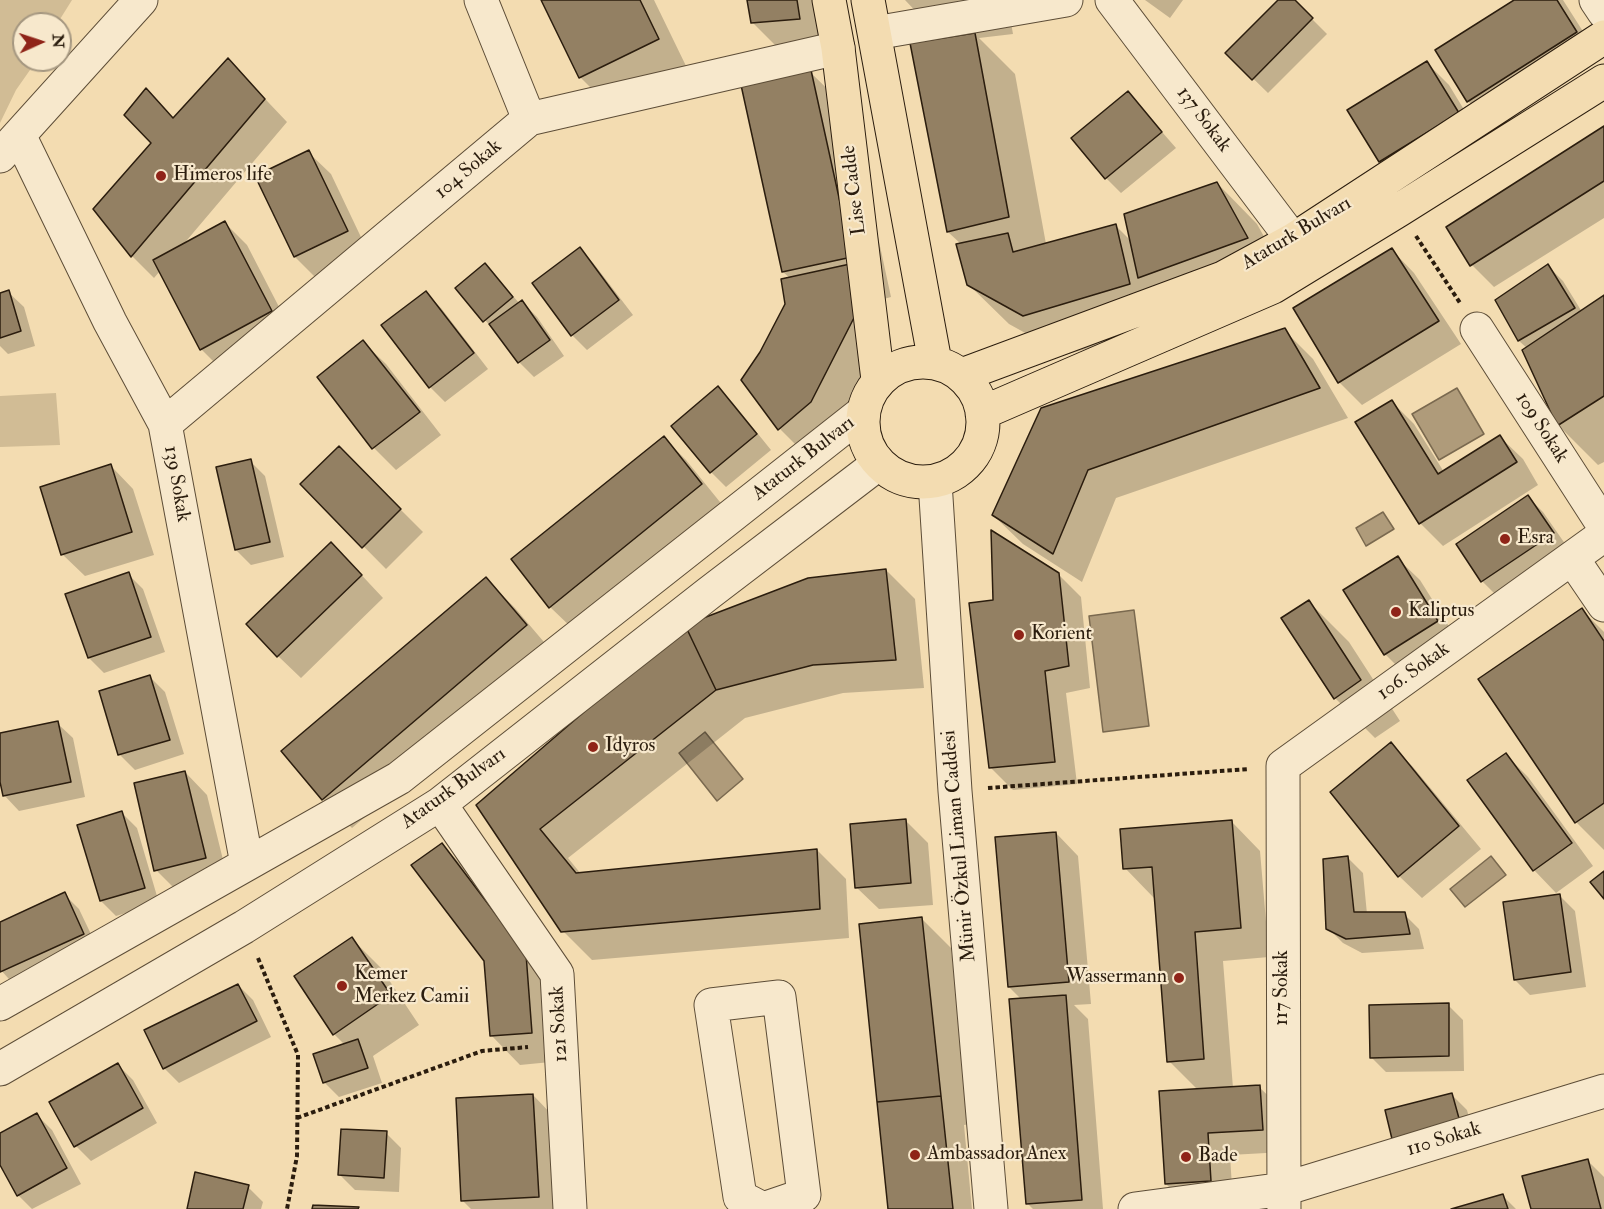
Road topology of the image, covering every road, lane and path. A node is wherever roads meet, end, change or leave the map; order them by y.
1 (141, 0) edge
2 (481, 0) edge
3 (829, 0) edge
4 (868, 0) edge
5 (1066, 0) edge
6 (1112, 0) edge
7 (1596, 0) edge
8 (1604, 12) edge
9 (875, 33) junction
10 (1604, 37) edge
11 (838, 48) junction
12 (1604, 81) edge
13 (529, 119) junction
14 (10, 145) edge
15 (1400, 210) junction
16 (1293, 240) junction
17 (1477, 329) joint
18 (949, 369) junction
19 (878, 380) junction
20 (862, 413) junction
21 (982, 413) junction
22 (165, 424) junction
23 (878, 464) junction
24 (935, 482) junction
25 (1604, 526) edge
26 (1604, 535) edge
27 (1572, 558) junction
28 (1604, 605) edge
29 (1283, 766) junction
30 (955, 791) junction
31 (440, 804) junction
32 (247, 864) junction
33 (244, 927) junction
34 (0, 1004) edge
35 (561, 1044) junction
36 (0, 1069) edge
37 (1604, 1091) edge
38 (297, 1118) junction
39 (1284, 1199) edge
40 (287, 1209) edge
41 (570, 1209) edge
42 (763, 1209) edge
43 (991, 1209) edge
44 (1135, 1209) edge

1 - 14 street
2 - 13 street
3 - 11 main road, Lise Cadde
4 - 9 main road
5 - 9 street
6 - 16 street, 137 Sokak
7 - 8 street
9 - 18 main road
10 - 16 main road, Ataturk Bulvarı
11 - 13 street, 104 Sokak
11 - 19 main road, Lise Cadde
12 - 15 main road, Ataturk Bulvarı
13 - 22 street, 104 Sokak
14 - 22 street, 139 Sokak
15 - 17 path
15 - 21 main road, Ataturk Bulvarı
16 - 18 main road, Ataturk Bulvarı
17 - 25 street, 109 Sokak
18 - 19 main road
18 - 21 main road
19 - 20 main road
20 - 23 main road
20 - 32 street, Ataturk Bulvarı
21 - 24 main road
22 - 32 street, 139 Sokak
23 - 24 main road
23 - 31 street, Ataturk Bulvarı
24 - 30 street, Münir Özkul Liman Caddesi
26 - 27 street, 106. Sokak
27 - 28 street
27 - 29 street, 106. Sokak
29 - 30 path
29 - 39 street, 117 Sokak
30 - 43 street, Münir Özkul Liman Caddesi
31 - 33 street, Ataturk Bulvarı
31 - 35 street, 121 Sokak
32 - 34 street, Ataturk Bulvarı
33 - 36 street, Ataturk Bulvarı
33 - 38 path
35 - 38 path
35 - 41 street, 121 Sokak
37 - 39 street, 110 Sokak
38 - 40 path
39 - 44 street, 110 Sokak
42 - 42 street

